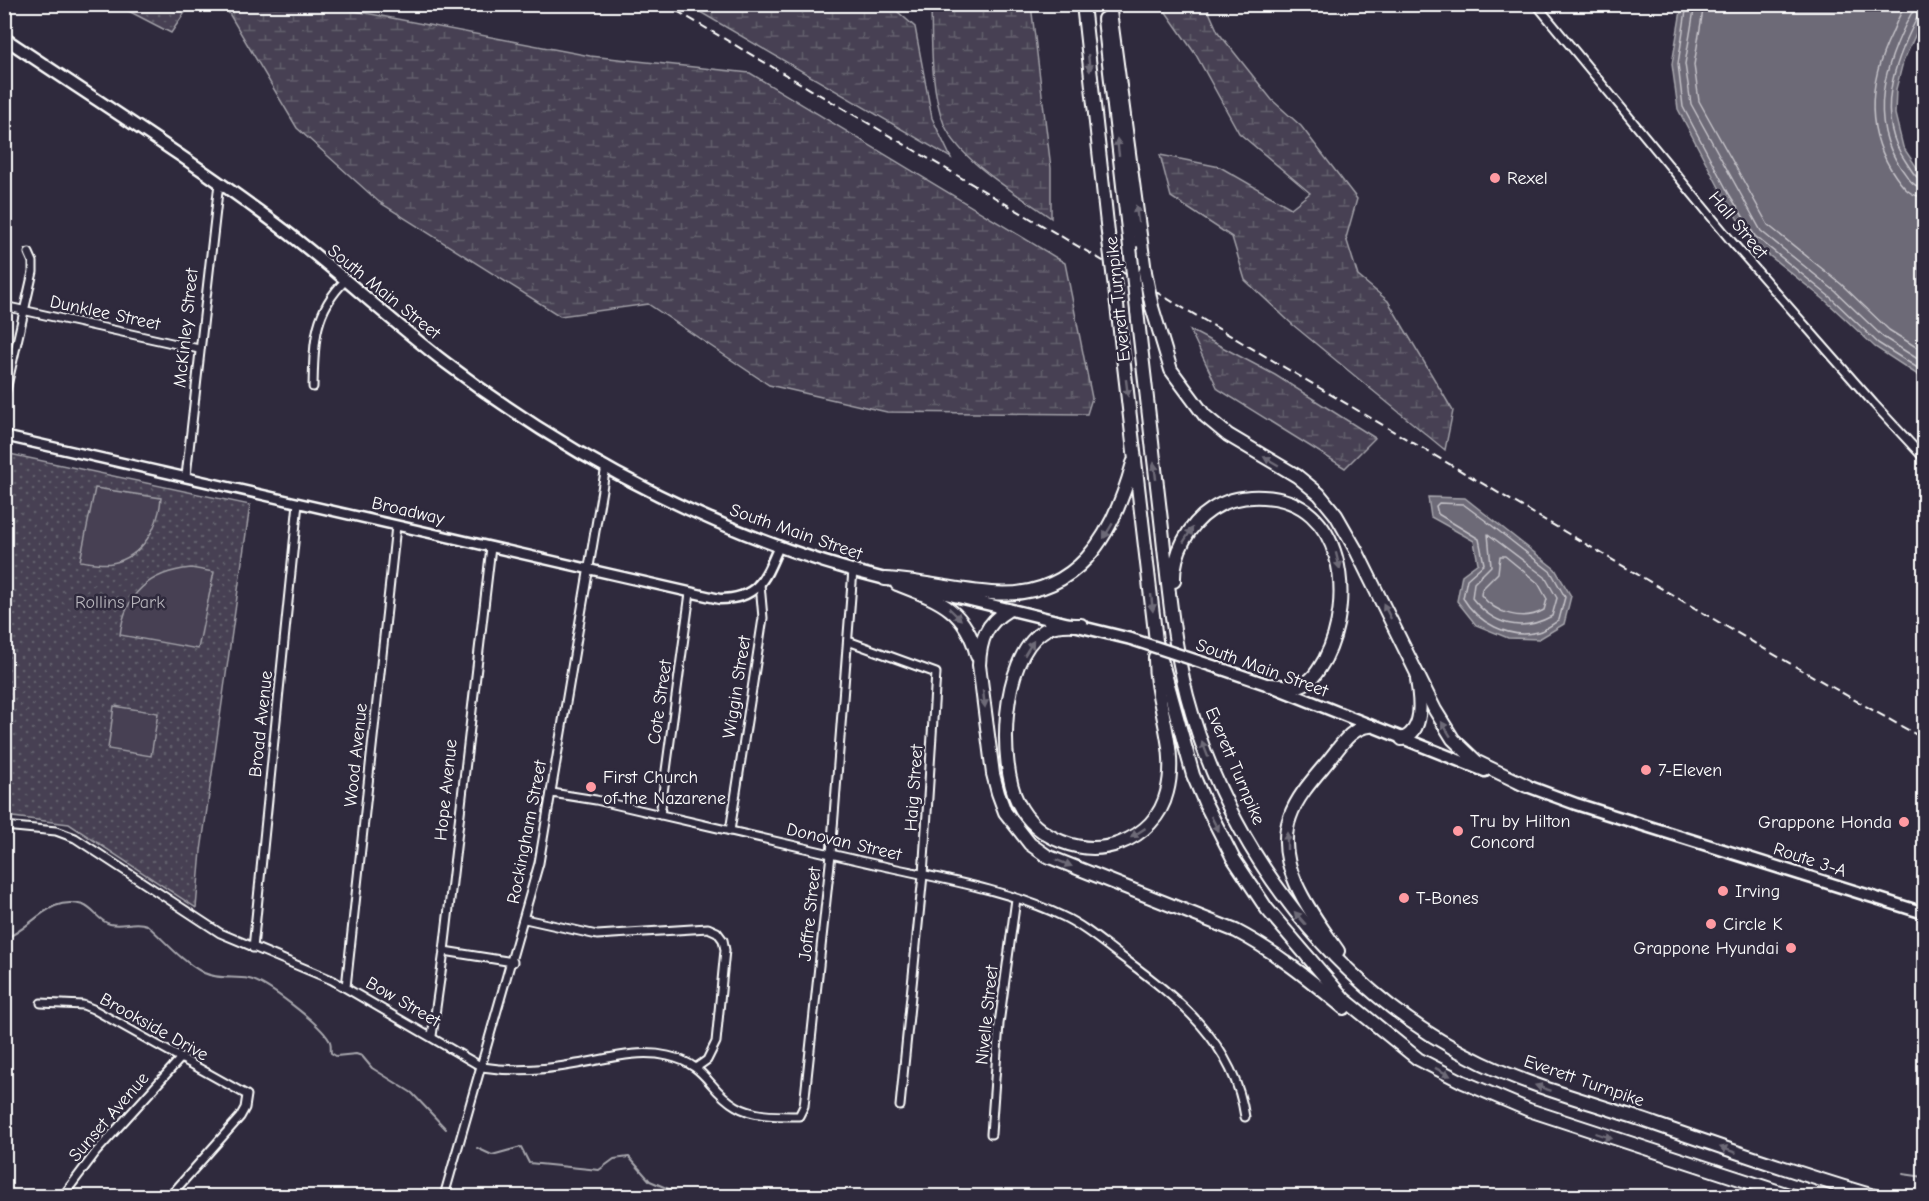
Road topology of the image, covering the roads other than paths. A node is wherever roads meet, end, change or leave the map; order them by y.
1 (1083, 4) edge
2 (1102, 4) edge
3 (1109, 4) edge
4 (1536, 4) edge
5 (4, 38) edge
6 (219, 183) junction
7 (29, 253) dead end
8 (345, 281) junction
9 (4, 306) edge
10 (24, 311) junction
11 (199, 349) junction
12 (313, 387) dead end
13 (4, 399) edge
14 (4, 436) edge
15 (1135, 456) junction
16 (1924, 458) edge
17 (606, 466) junction
18 (186, 476) junction
19 (298, 503) junction
20 (396, 526) junction
21 (779, 546) junction
22 (490, 547) junction
23 (588, 569) junction
24 (854, 570) junction
25 (885, 579) junction
26 (760, 584) junction
27 (690, 593) junction
28 (1008, 610) junction
29 (1081, 625) junction
30 (1156, 640) junction
31 (848, 641) junction
32 (1178, 653) junction
33 (1413, 664) junction
34 (979, 665) junction
35 (1269, 685) junction
36 (1370, 726) junction
37 (1402, 739) junction
38 (1527, 786) junction
39 (552, 793) junction
40 (660, 814) junction
41 (4, 826) edge
42 (730, 831) junction
43 (1685, 838) joint
44 (831, 854) junction
45 (923, 875) junction
46 (1016, 899) junction
47 (1924, 913) edge
48 (525, 919) junction
49 (253, 948) junction
50 (444, 951) junction
51 (513, 962) junction
52 (1364, 982) junction
53 (346, 987) junction
54 (40, 1003) dead end
55 (432, 1036) junction
56 (180, 1059) junction
57 (1418, 1059) junction
58 (482, 1067) junction
59 (698, 1067) junction
60 (900, 1106) dead end
61 (799, 1116) joint
62 (1245, 1117) dead end
63 (991, 1134) dead end
64 (1783, 1169) junction
65 (63, 1197) edge
66 (170, 1197) edge
67 (444, 1197) edge
68 (1792, 1197) edge
69 (1874, 1197) edge
70 (1885, 1197) edge

1 -> 15 highway, Everett Turnpike, bridge
32 -> 2 highway, Everett Turnpike, bridge
33 -> 3 highway, bridge
4 - 16 street, Hall Street
5 - 6 main road, South Main Street
6 - 8 main road, South Main Street
6 - 11 street, McKinley Street
7 - 10 street
8 - 12 street
8 - 17 main road, South Main Street
9 - 10 street, Dunklee Street
10 - 11 street, Dunklee Street
10 - 13 street
11 - 18 street, McKinley Street
14 - 18 street, Broadway
15 -> 25 highway
15 -> 30 highway, Everett Turnpike
17 - 21 main road, South Main Street
17 - 23 street, Rockingham Street
18 - 19 street, Broadway
19 - 20 street, Broadway
19 - 49 street, Broad Avenue
20 - 22 street, Broadway
20 - 53 street, Wood Avenue
21 - 24 main road, South Main Street
21 - 26 street
22 - 23 street, Broadway
22 - 50 street, Hope Avenue
23 - 27 street, Broadway
23 - 39 street, Rockingham Street
24 - 25 main road, South Main Street
24 - 31 street, Joffre Street
25 - 28 main road, South Main Street
25 -> 34 highway
26 - 27 street, Broadway
26 - 42 street, Wiggin Street
27 - 40 street, Cote Street
28 - 29 main road, South Main Street
28 - 34 highway
30 -> 29 highway
29 - 35 main road, South Main Street, bridge
30 -> 57 highway, Everett Turnpike
31 - 44 street, Joffre Street
31 - 45 street, Haig Street
32 -> 35 highway
52 -> 32 highway, Everett Turnpike
33 - 37 highway
38 -> 33 highway
34 -> 57 highway
35 - 36 main road, South Main Street
36 - 37 main road, South Main Street
52 -> 36 highway
37 - 38 main road, South Main Street
38 - 43 main road, South Main Street
39 - 40 street, Donovan Street
39 - 48 street, Rockingham Street
40 - 42 street, Donovan Street
41 - 49 street, Bow Street
42 - 44 street, Donovan Street
43 - 47 main road, Route 3-A
44 - 45 street, Donovan Street
44 - 61 street, Joffre Street
45 - 46 street, Donovan Street
45 - 60 street, Haig Street
46 - 62 street, Donovan Street
46 - 63 street, Nivelle Street
48 - 51 street, Rockingham Street
48 - 59 street
49 - 53 street, Bow Street
50 - 51 street
50 - 55 street, Hope Avenue
51 - 58 street, Rockingham Street
64 -> 52 highway, Everett Turnpike
53 - 55 street, Bow Street
54 - 56 street, Brookside Drive
55 - 58 street, Bow Street
56 - 65 street, Sunset Avenue
56 - 66 street, Brookside Drive
57 -> 68 highway, Everett Turnpike
58 - 59 street, Bow Street
58 - 67 street, Rockingham Street
59 - 61 street, Bow Street
64 - 69 highway, Everett Turnpike
64 - 70 highway

